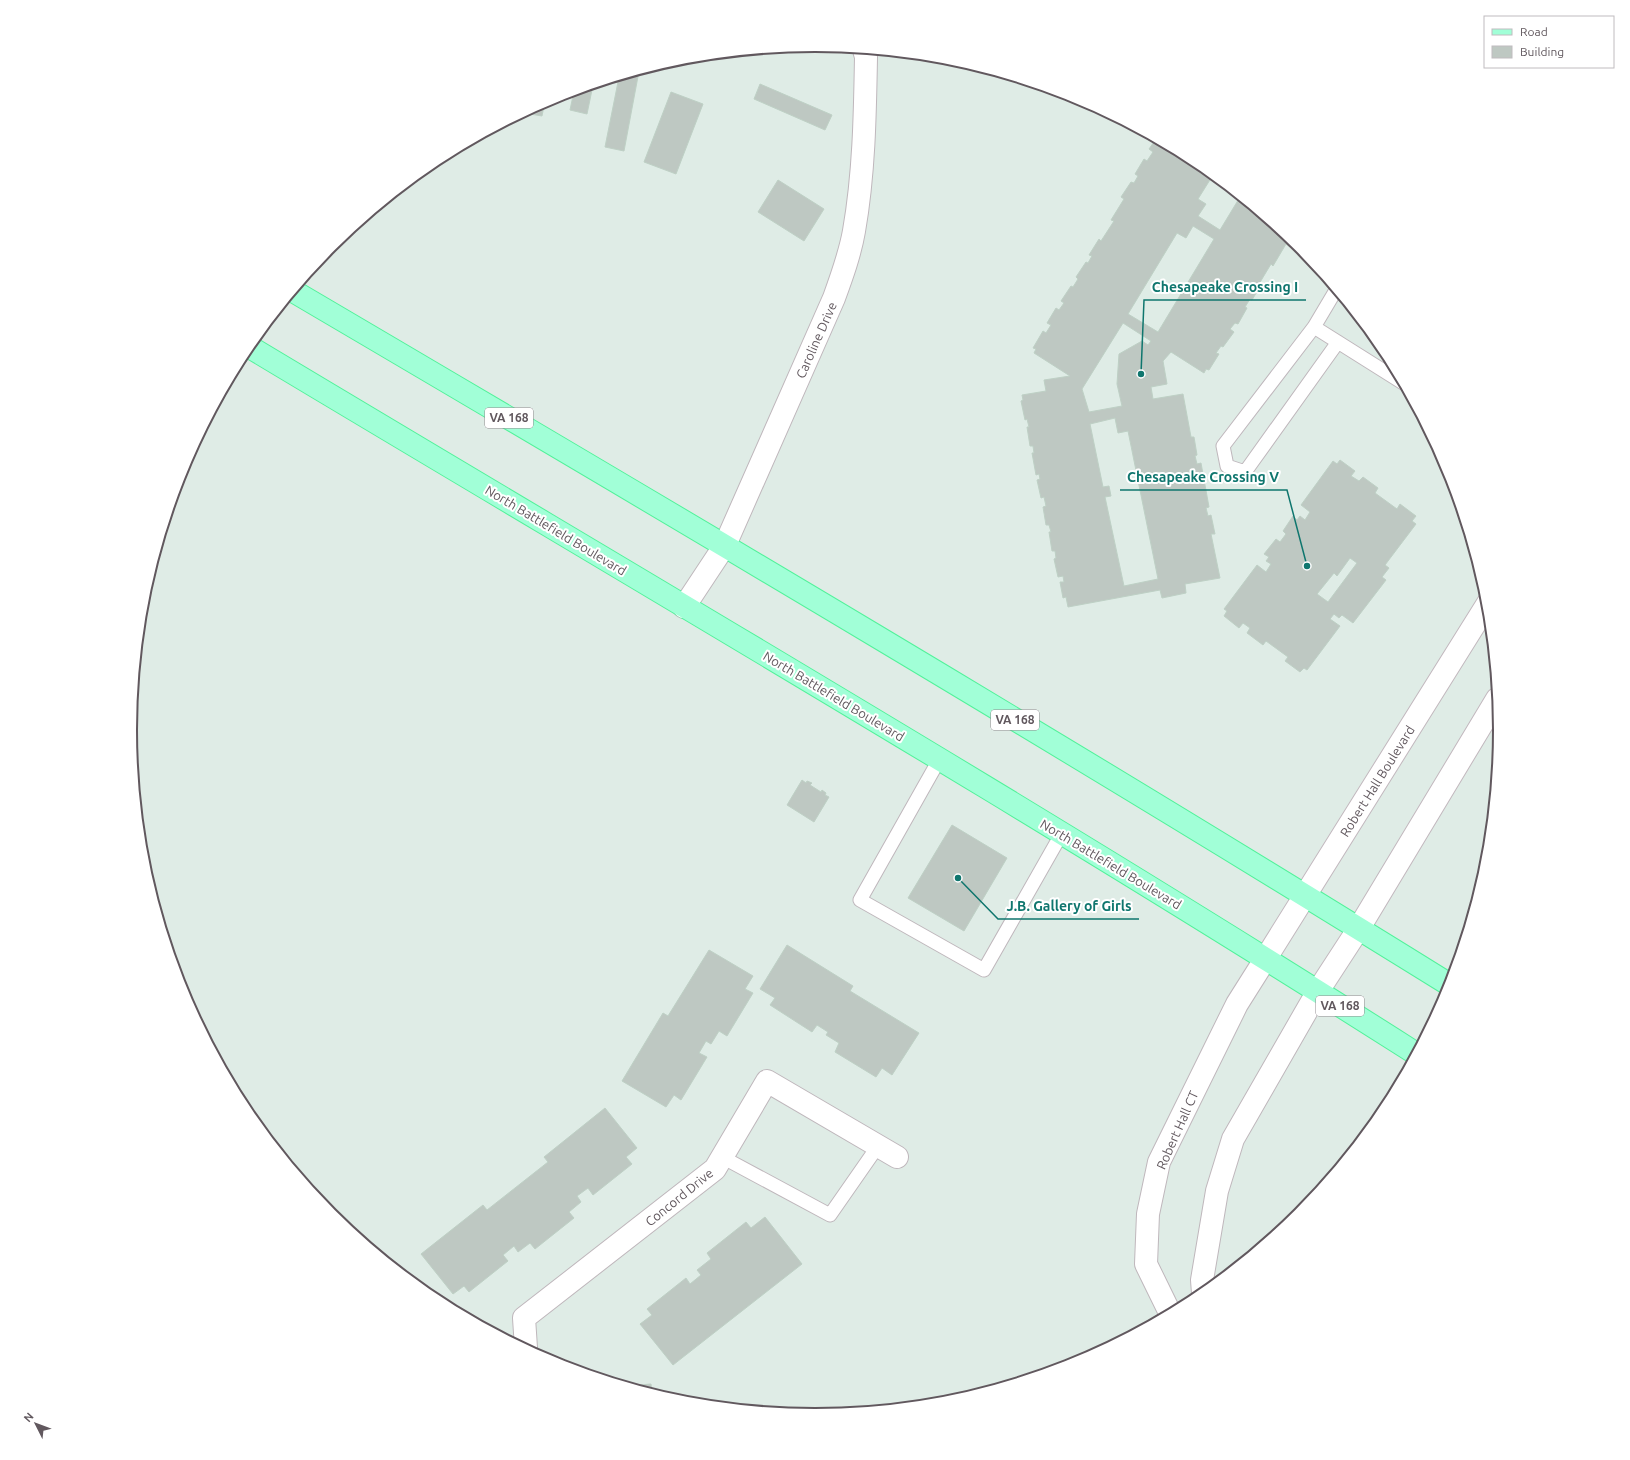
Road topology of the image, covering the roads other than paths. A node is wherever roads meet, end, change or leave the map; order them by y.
1 (865, 54) edge
2 (297, 293) edge
3 (1334, 294) edge
4 (1314, 327) junction
5 (1338, 342) junction
6 (254, 349) edge
7 (1394, 377) edge
8 (725, 545) junction
9 (684, 607) junction
10 (1482, 612) edge
11 (1492, 707) edge
12 (939, 760) junction
13 (1062, 833) junction
14 (1306, 896) junction
15 (1359, 928) junction
16 (1266, 958) junction
17 (1444, 981) edge
18 (1318, 991) junction
19 (1412, 1051) edge
20 (878, 1146) junction
21 (722, 1157) junction
22 (897, 1157) dead end
23 (1202, 1286) edge
24 (1168, 1309) edge
25 (526, 1343) edge

1 - 8 street, Caroline Drive
2 - 8 main road, VA 168
3 - 4 lane
4 - 5 lane
4 - 5 lane
5 - 7 lane
6 - 9 main road, North Battlefield Boulevard / VA 168
8 - 9 street, Caroline Drive
8 - 14 main road, VA 168
9 - 12 main road, North Battlefield Boulevard / VA 168
10 - 14 street, Robert Hall Boulevard
11 - 15 street
12 - 13 main road, North Battlefield Boulevard / VA 168
12 - 13 lane
13 - 16 main road, North Battlefield Boulevard / VA 168
14 - 15 main road, VA 168
14 - 16 street, Robert Hall Boulevard
15 - 17 main road, VA 168
15 - 18 street
16 - 18 main road, North Battlefield Boulevard / VA 168
16 - 24 street, Robert Hall CT
18 - 19 main road, North Battlefield Boulevard / VA 168
18 - 23 street
20 - 21 lane
20 - 21 street, Concord Drive
20 - 22 street, Concord Drive
21 - 25 street, Concord Drive

